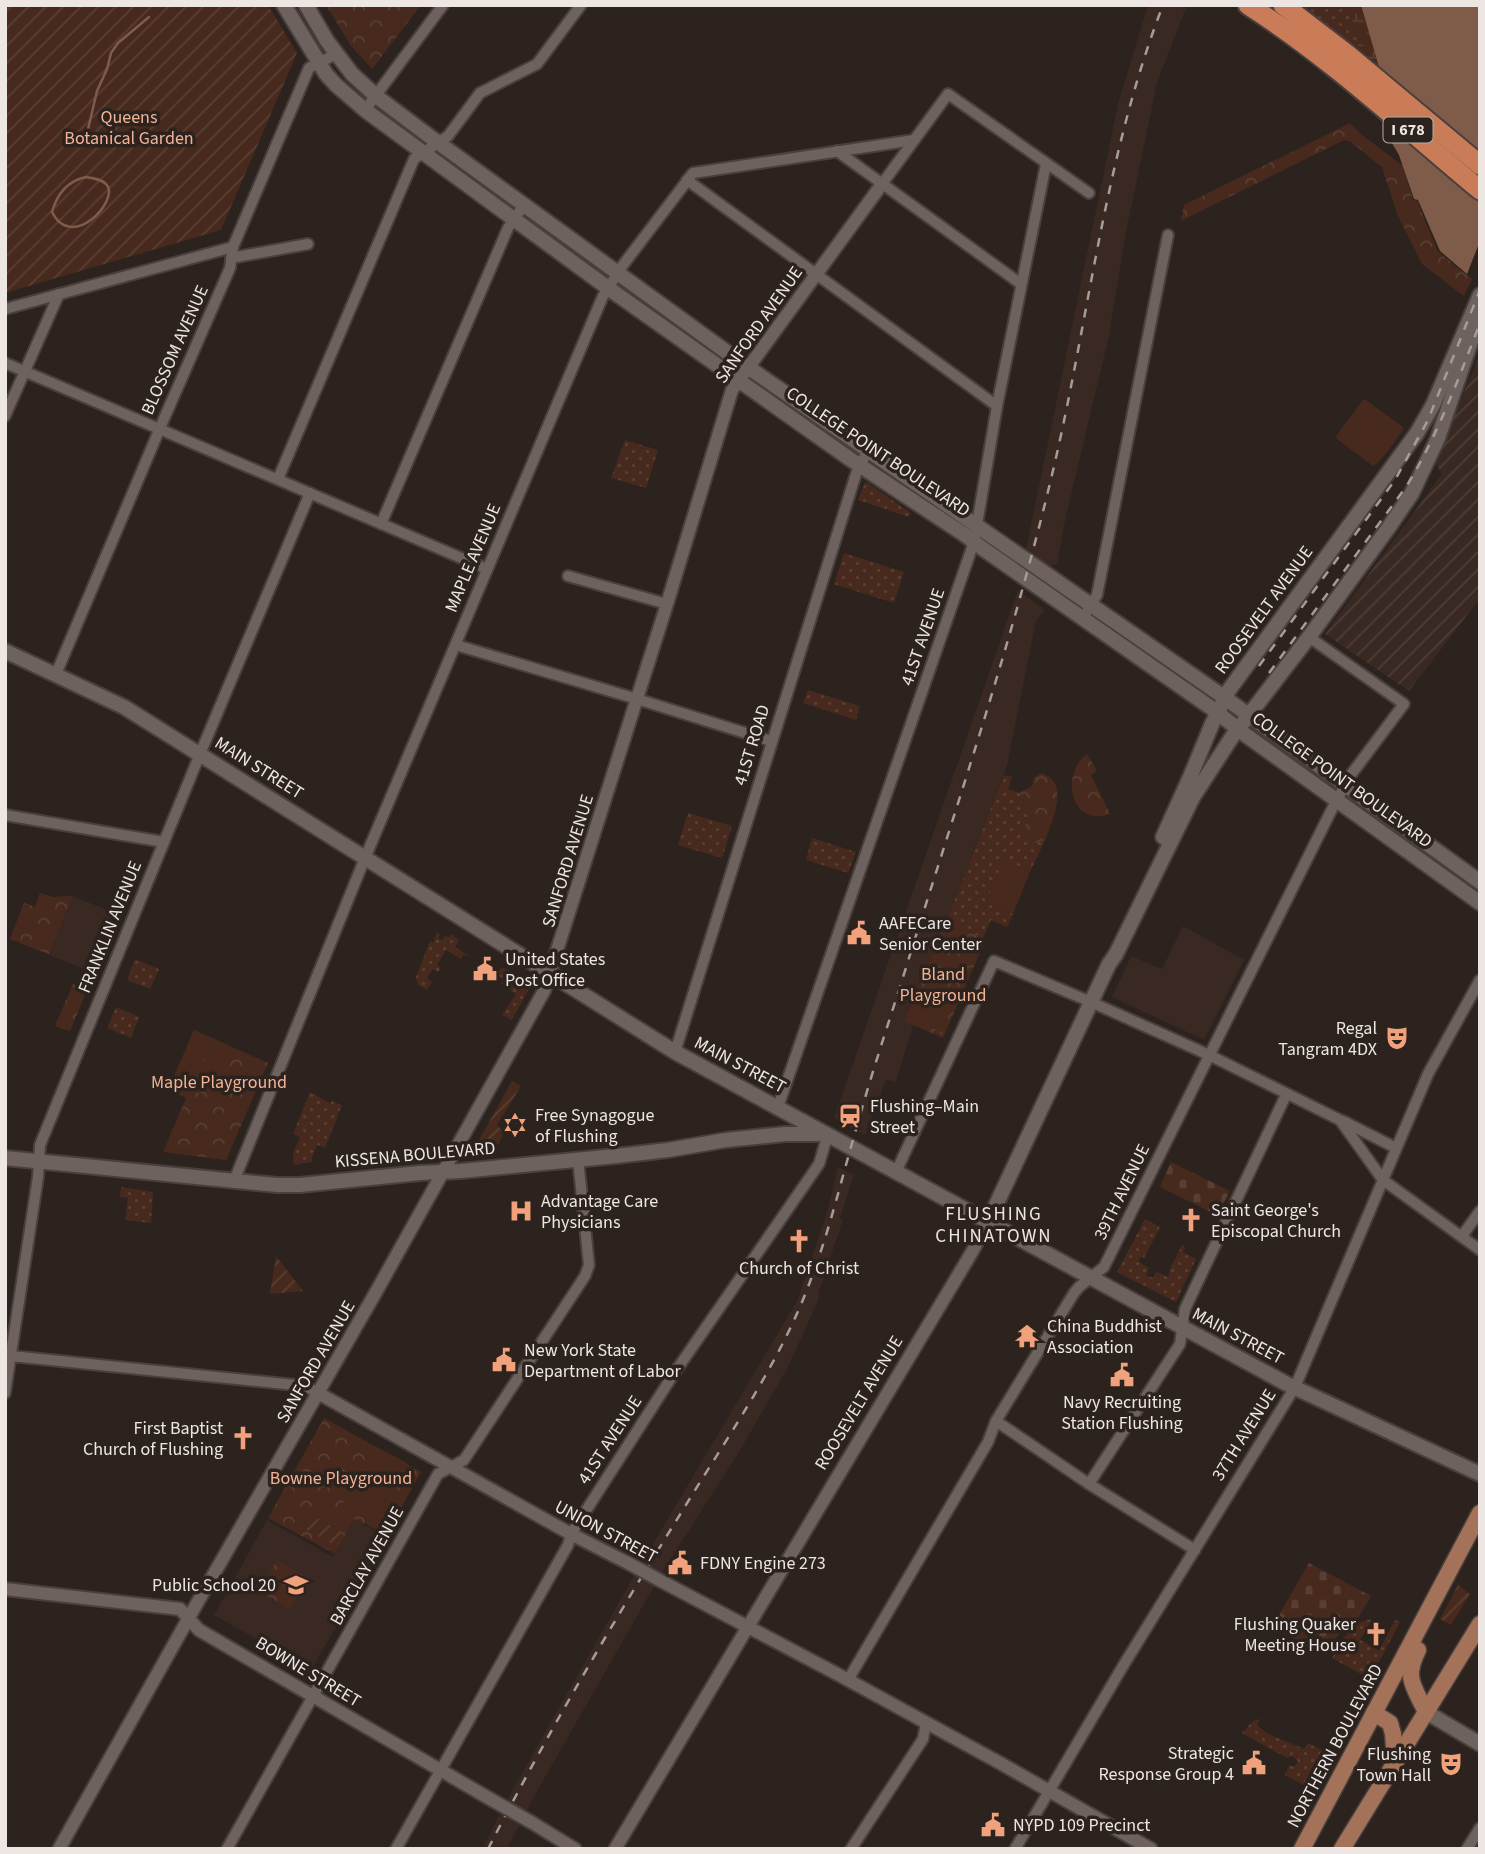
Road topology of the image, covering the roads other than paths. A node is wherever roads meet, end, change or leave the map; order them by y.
1 (284, 5) edge
2 (306, 5) edge
3 (443, 5) edge
4 (581, 5) edge
5 (1248, 5) edge
6 (1283, 5) edge
7 (336, 54) junction
8 (318, 63) junction
9 (376, 96) junction
10 (365, 110) junction
11 (914, 140) junction
12 (439, 142) junction
13 (837, 151) junction
14 (422, 153) junction
15 (1046, 164) junction
16 (1480, 165) edge
17 (687, 180) junction
18 (882, 184) junction
19 (1480, 190) edge
20 (1089, 193) dead end
21 (524, 205) junction
22 (513, 220) junction
23 (1168, 235) dead end
24 (308, 244) dead end
25 (232, 253) junction
26 (618, 274) junction
27 (816, 275) junction
28 (1021, 284) junction
29 (608, 288) junction
30 (59, 294) junction
31 (1480, 295) edge
32 (5, 309) edge
33 (1480, 315) edge
34 (5, 363) edge
35 (748, 367) junction
36 (24, 371) junction
37 (739, 380) junction
38 (997, 406) junction
39 (5, 416) edge
40 (160, 428) junction
41 (868, 450) junction
42 (1398, 462) junction
43 (861, 465) junction
44 (1422, 474) junction
45 (278, 479) junction
46 (310, 493) junction
47 (381, 524) junction
48 (976, 526) junction
49 (974, 542) junction
50 (487, 569) junction
51 (568, 576) dead end
52 (667, 604) junction
53 (1091, 605) junction
54 (1083, 618) junction
55 (1310, 637) junction
56 (456, 645) junction
57 (5, 651) edge
58 (56, 674) junction
59 (1225, 698) junction
60 (637, 699) junction
61 (1218, 713) junction
62 (1249, 716) junction
63 (1238, 729) junction
64 (771, 741) junction
65 (200, 754) junction
66 (1345, 785) junction
67 (1337, 800) junction
68 (5, 815) edge
69 (164, 842) junction
70 (365, 858) junction
71 (1480, 882) edge
72 (1480, 903) edge
73 (1109, 964) junction
74 (551, 974) junction
75 (1480, 980) edge
76 (1091, 1002) junction
77 (675, 1052) junction
78 (1209, 1055) junction
79 (1286, 1095) junction
80 (778, 1107) junction
81 (1340, 1120) junction
82 (828, 1134) junction
83 (1396, 1148) junction
84 (5, 1158) edge
85 (578, 1159) junction
86 (40, 1161) junction
87 (443, 1172) junction
88 (896, 1172) junction
89 (1383, 1180) junction
90 (233, 1181) junction
91 (1480, 1211) edge
92 (988, 1222) junction
93 (1462, 1237) junction
94 (1480, 1250) edge
95 (1092, 1279) junction
96 (1182, 1328) junction
97 (11, 1356) junction
98 (1294, 1387) junction
99 (5, 1392) edge
100 (317, 1394) junction
101 (996, 1421) junction
102 (451, 1468) junction
103 (1480, 1474) edge
104 (1089, 1484) junction
105 (1480, 1513) edge
106 (571, 1534) junction
107 (1195, 1550) junction
108 (5, 1589) edge
109 (189, 1619) junction
110 (1480, 1624) edge
111 (1419, 1626) junction
112 (747, 1628) junction
113 (1448, 1676) junction
114 (848, 1680) junction
115 (1413, 1685) junction
116 (313, 1696) junction
117 (1426, 1712) junction
118 (1374, 1713) junction
119 (926, 1723) junction
120 (1480, 1744) edge
121 (1395, 1760) junction
122 (440, 1770) junction
123 (1049, 1792) junction
124 (1480, 1828) edge
125 (59, 1849) edge
126 (227, 1849) edge
127 (396, 1849) edge
128 (575, 1849) edge
129 (615, 1849) edge
130 (851, 1849) edge
131 (1015, 1849) edge
132 (1150, 1849) edge
133 (1302, 1849) edge
134 (1342, 1849) edge
135 (1467, 1849) edge

1 - 8 main road, COLLEGE POINT BOULEVARD
2 - 7 main road, COLLEGE POINT BOULEVARD
3 - 9 street
4 - 12 street
5 - 19 highway, I 678
6 - 16 highway, I 678
7 - 8 street, BLOSSOM AVENUE
7 - 9 main road, COLLEGE POINT BOULEVARD
8 - 10 main road, COLLEGE POINT BOULEVARD
8 - 25 street, BLOSSOM AVENUE
9 - 10 street
9 - 12 main road, COLLEGE POINT BOULEVARD
10 - 14 main road, COLLEGE POINT BOULEVARD
11 - 13 street
11 - 15 street, SANFORD AVENUE
11 - 18 street, SANFORD AVENUE
12 - 14 street
12 - 21 main road, COLLEGE POINT BOULEVARD
13 - 17 street
13 - 18 street
14 - 22 main road, COLLEGE POINT BOULEVARD
14 - 45 street
15 - 20 street
15 - 28 street, 41ST AVENUE
17 - 26 street, MAPLE AVENUE
17 - 27 street
18 - 27 street, SANFORD AVENUE
18 - 28 street
21 - 22 street
21 - 26 main road, COLLEGE POINT BOULEVARD
22 - 29 main road, COLLEGE POINT BOULEVARD
22 - 47 street
23 - 53 street
24 - 25 street
25 - 30 street
25 - 40 street, BLOSSOM AVENUE
26 - 29 street, MAPLE AVENUE
26 - 35 main road, COLLEGE POINT BOULEVARD
27 - 35 street, SANFORD AVENUE
27 - 38 street
28 - 38 street, 41ST AVENUE
29 - 37 main road, COLLEGE POINT BOULEVARD
29 - 50 street, MAPLE AVENUE
30 - 32 street
30 - 36 street
31 - 42 main road, ROOSEVELT AVENUE
33 - 44 main road, ROOSEVELT AVENUE
34 - 36 street
35 - 37 street, SANFORD AVENUE
35 - 41 main road, COLLEGE POINT BOULEVARD
36 - 39 street
36 - 40 street
37 - 43 main road, COLLEGE POINT BOULEVARD
37 - 52 street, SANFORD AVENUE
38 - 48 street, 41ST AVENUE
40 - 45 street
40 - 58 street, BLOSSOM AVENUE
41 - 43 street, 41ST ROAD
41 - 48 main road, COLLEGE POINT BOULEVARD
42 - 44 main road
42 - 59 main road, ROOSEVELT AVENUE
43 - 49 main road, COLLEGE POINT BOULEVARD
43 - 64 street, 41ST ROAD
44 - 55 main road, ROOSEVELT AVENUE
45 - 46 street
46 - 47 street
46 - 65 street, FRANKLIN AVENUE
47 - 50 street
48 - 49 street, 41ST AVENUE
48 - 53 main road, COLLEGE POINT BOULEVARD
49 - 54 main road, COLLEGE POINT BOULEVARD
49 - 80 street, 41ST AVENUE
50 - 56 street, MAPLE AVENUE
51 - 52 street
52 - 60 street, SANFORD AVENUE
53 - 54 street
53 - 59 main road, COLLEGE POINT BOULEVARD
54 - 61 main road, COLLEGE POINT BOULEVARD
55 - 62 main road, ROOSEVELT AVENUE
55 - 66 street, 39TH AVENUE
56 - 60 street
56 - 70 street, MAPLE AVENUE
57 - 58 main road, MAIN STREET
58 - 65 main road, MAIN STREET
59 - 61 main road, ROOSEVELT AVENUE
59 - 62 main road, COLLEGE POINT BOULEVARD
60 - 64 street
60 - 74 street, SANFORD AVENUE
61 - 63 main road, COLLEGE POINT BOULEVARD
61 - 73 main road, ROOSEVELT AVENUE
62 - 63 main road, ROOSEVELT AVENUE
62 - 66 main road, COLLEGE POINT BOULEVARD
63 - 67 main road, COLLEGE POINT BOULEVARD
63 - 73 main road, ROOSEVELT AVENUE
64 - 77 street, 41ST ROAD
65 - 69 street, FRANKLIN AVENUE
65 - 70 main road, MAIN STREET
66 - 67 street, 39TH AVENUE
66 - 71 main road, COLLEGE POINT BOULEVARD
67 - 72 main road, COLLEGE POINT BOULEVARD
67 - 78 street, 39TH AVENUE
68 - 69 street
69 - 86 street, FRANKLIN AVENUE
70 - 74 main road, MAIN STREET
70 - 90 street, MAPLE AVENUE
73 - 76 main road, ROOSEVELT AVENUE
74 - 77 main road, MAIN STREET
74 - 87 street, SANFORD AVENUE
75 - 83 street, 37TH AVENUE
76 - 78 street
76 - 88 street
76 - 92 main road, ROOSEVELT AVENUE
77 - 80 main road, MAIN STREET
78 - 79 street
78 - 95 street, 39TH AVENUE
79 - 81 street
79 - 96 street
80 - 82 main road, MAIN STREET
81 - 83 street
81 - 89 street
82 - 85 main road, KISSENA BOULEVARD
82 - 88 main road, MAIN STREET
82 - 106 street, 41ST AVENUE
83 - 89 street, 37TH AVENUE
84 - 86 main road, KISSENA BOULEVARD
85 - 87 main road, KISSENA BOULEVARD
85 - 102 street, BARCLAY AVENUE
86 - 90 main road, KISSENA BOULEVARD
86 - 97 street, FRANKLIN AVENUE
87 - 90 main road, KISSENA BOULEVARD
87 - 100 street, SANFORD AVENUE
88 - 92 main road, MAIN STREET
89 - 93 street
89 - 98 street, 37TH AVENUE
91 - 93 street
92 - 95 main road, MAIN STREET
92 - 112 street, ROOSEVELT AVENUE
93 - 94 street
95 - 96 main road, MAIN STREET
95 - 101 street, 39TH AVENUE
96 - 98 main road, MAIN STREET
96 - 104 street
97 - 99 street, FRANKLIN AVENUE
97 - 100 street, UNION STREET
98 - 103 main road, MAIN STREET
98 - 107 street, 37TH AVENUE
100 - 102 street, UNION STREET
100 - 109 street, SANFORD AVENUE
101 - 104 street
101 - 114 street, 39TH AVENUE
102 - 106 street, UNION STREET
102 - 116 street, BARCLAY AVENUE
104 - 107 street
105 - 111 main road, NORTHERN BOULEVARD
106 - 112 street, UNION STREET, bridge
106 - 122 street, 41ST AVENUE
107 - 123 street, 37TH AVENUE
108 - 109 street, BOWNE STREET
109 - 116 street, BOWNE STREET
109 - 125 street, SANFORD AVENUE
110 - 113 main road
111 - 115 main road
111 - 118 main road, NORTHERN BOULEVARD
112 - 114 street, UNION STREET
112 - 129 street, ROOSEVELT AVENUE
113 - 115 main road
113 - 117 main road
114 - 119 street, UNION STREET
115 - 117 main road
116 - 122 street, BOWNE STREET
116 - 126 street, BARCLAY AVENUE
117 - 120 main road
117 - 121 main road
118 - 121 main road
118 - 133 main road, NORTHERN BOULEVARD
119 - 123 street, UNION STREET
119 - 130 street
121 - 134 main road
122 - 127 street, 41ST AVENUE
122 - 128 street, BOWNE STREET, bridge
123 - 131 street, 37TH AVENUE
123 - 132 street, UNION STREET
124 - 135 street

